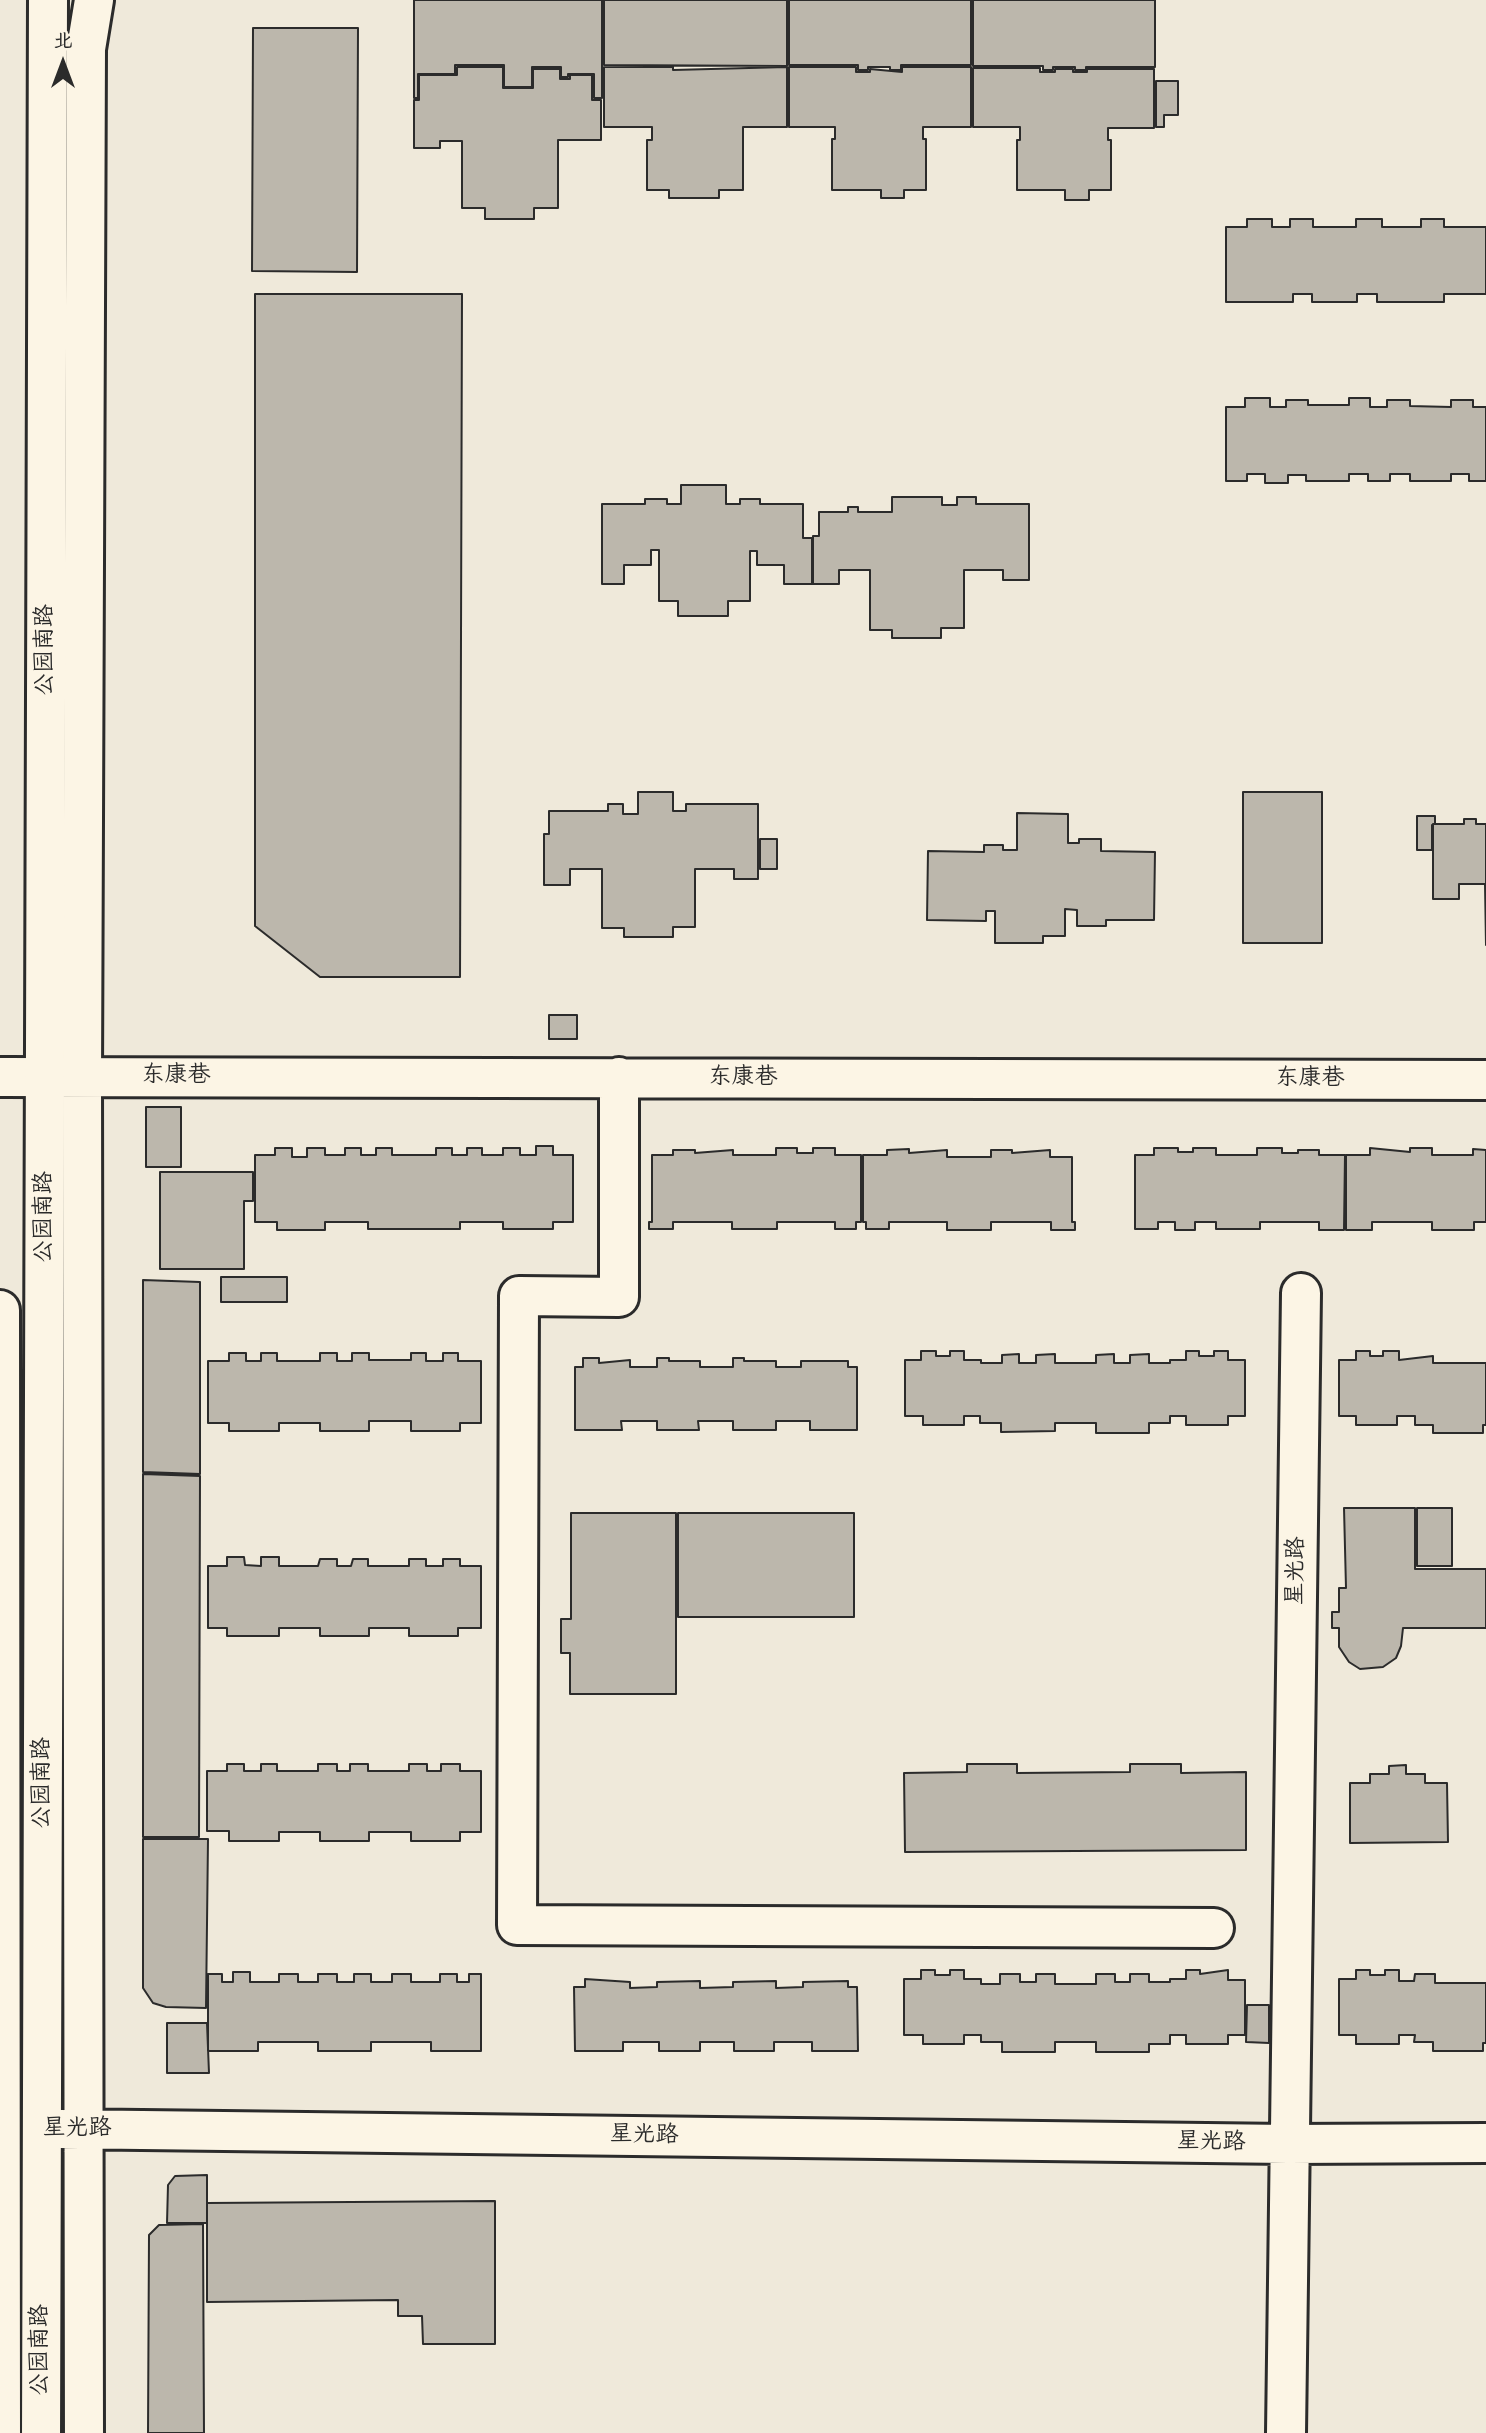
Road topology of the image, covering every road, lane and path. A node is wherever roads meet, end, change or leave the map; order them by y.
1 (48, 0) edge
2 (94, 0) edge
3 (63, 1076) junction
4 (0, 1077) edge
5 (619, 1077) junction
6 (1486, 1080) edge
7 (1301, 1293) dead end
8 (0, 1310) edge
9 (1214, 1928) dead end
10 (1, 2129) edge
11 (42, 2129) junction
12 (84, 2129) junction
13 (1486, 2143) edge
14 (1289, 2144) junction
15 (1, 2433) edge
16 (41, 2433) edge
17 (83, 2433) edge
18 (1286, 2433) edge

1 - 3 street, 公园南路
2 - 3 street
3 - 4 street, 东康巷
3 - 5 street, 东康巷
3 - 11 street, 公园南路
3 - 12 street
5 - 6 street, 东康巷
5 - 9 street
7 - 14 street, 星光路
8 - 10 street, 公园南路
10 - 11 street, 星光路
10 - 15 street, 公园南路
11 - 12 street, 星光路
11 - 16 street, 公园南路
12 - 14 street, 星光路
12 - 17 street
13 - 14 street, 星光路
14 - 18 street, 星光路

